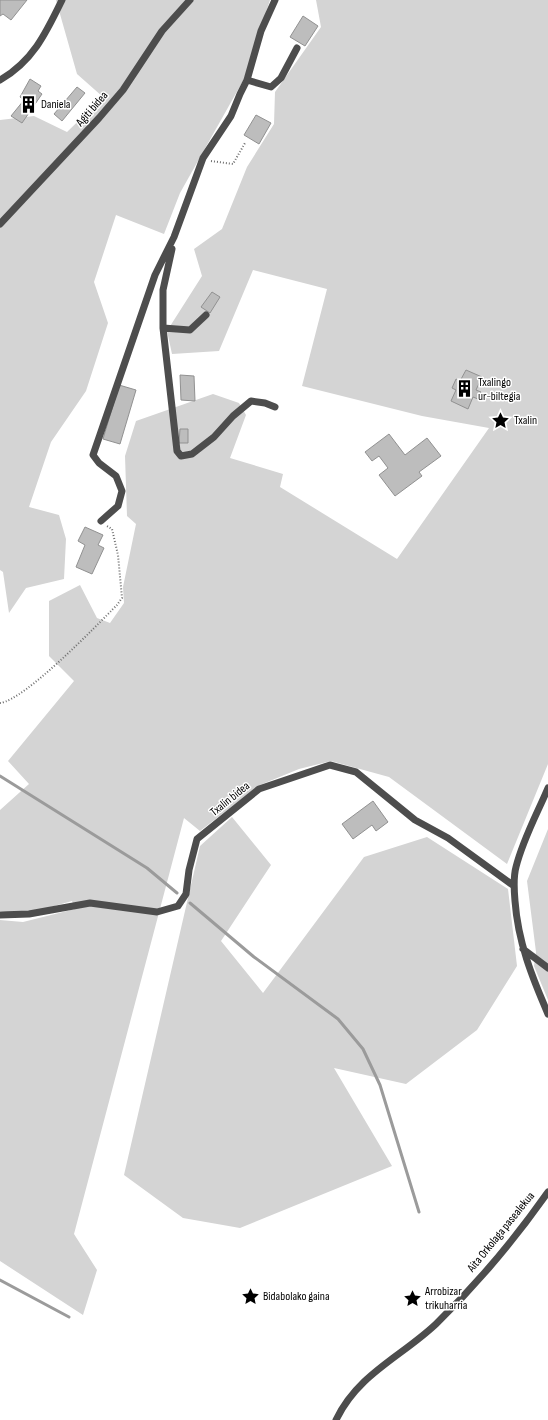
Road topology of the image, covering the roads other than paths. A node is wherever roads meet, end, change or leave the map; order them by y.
1 (62, 0) edge
2 (190, 0) edge
3 (275, 0) edge
4 (298, 48) dead end
5 (0, 80) edge
6 (248, 80) junction
7 (0, 224) edge
8 (174, 237) junction
9 (206, 315) dead end
10 (163, 328) junction
11 (275, 407) dead end
12 (102, 521) road end
13 (548, 788) edge
14 (514, 886) junction
15 (0, 915) edge
16 (522, 949) junction
17 (548, 968) edge
18 (548, 1014) edge
19 (548, 1192) edge
20 (336, 1420) edge

1 - 5 street
2 - 7 street, Agiti bidea
3 - 6 street
4 - 6 street
6 - 8 street
8 - 10 street
8 - 12 street
9 - 10 street
10 - 11 street
13 - 14 street
14 - 15 street, Txalin bidea
14 - 16 street
16 - 17 street
16 - 18 street
19 - 20 street, Aita Orkolaga pasealekua

